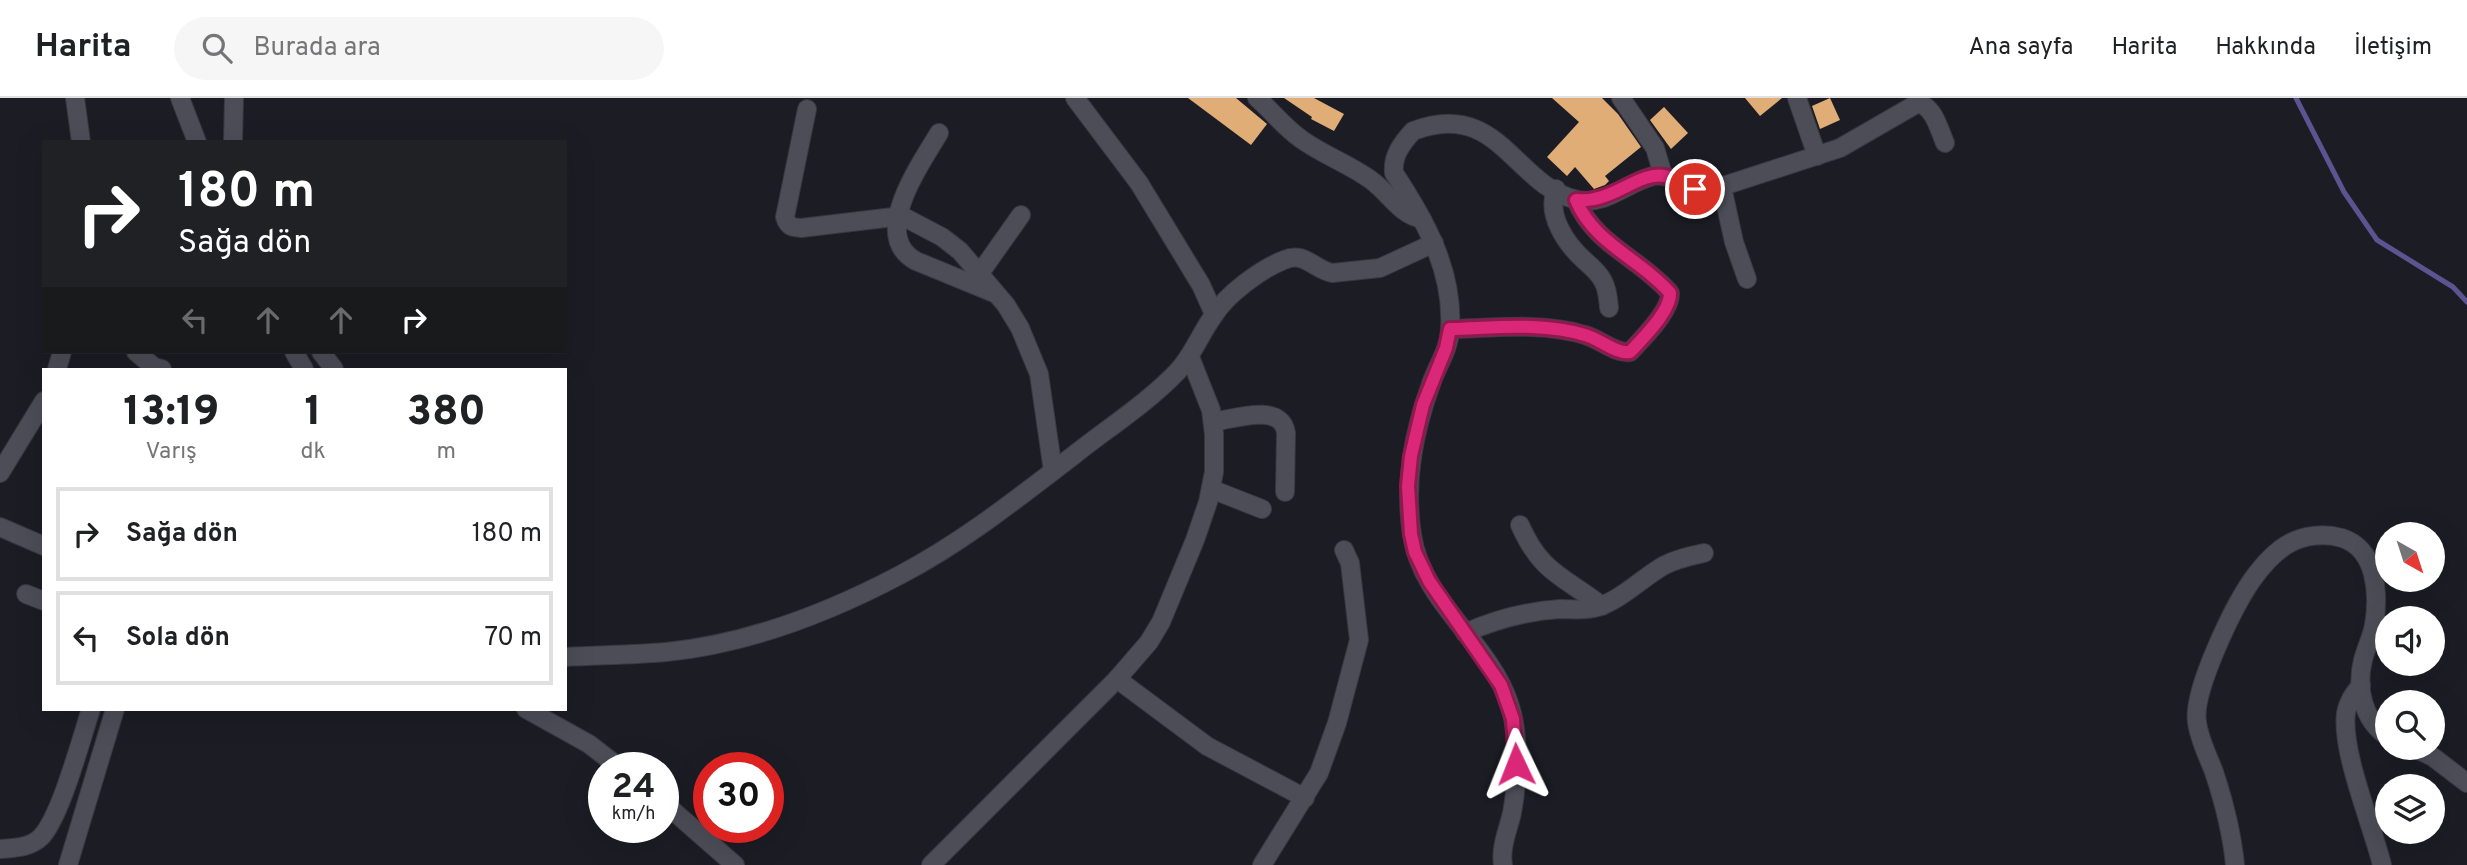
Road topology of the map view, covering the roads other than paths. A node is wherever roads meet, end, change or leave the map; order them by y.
1 (75, 98) edge
2 (180, 98) edge
3 (1076, 98) edge
4 (1258, 98) edge
5 (1621, 98) edge
6 (1797, 98) edge
7 (233, 99) edge
8 (1448, 105) dead end
9 (807, 109) dead end
10 (1504, 126) dead end
11 (939, 133) dead end
12 (81, 140) edge
13 (196, 140) edge
14 (233, 140) edge
15 (1945, 143) dead end
16 (1817, 156) junction
17 (1663, 176) junction
18 (1722, 187) junction
19 (1556, 189) junction
20 (1576, 200) junction
21 (1021, 215) dead end
22 (898, 216) junction
23 (1422, 219) junction
24 (1434, 243) junction
25 (980, 273) junction
26 (1747, 279) dead end
27 (998, 294) junction
28 (1609, 308) dead end
29 (1214, 314) junction
30 (1450, 329) junction
31 (138, 354) edge
32 (323, 354) edge
33 (1190, 357) junction
34 (158, 368) edge
35 (333, 368) edge
36 (42, 404) edge
37 (1213, 422) junction
38 (1053, 471) junction
39 (0, 473) edge
40 (1210, 489) junction
41 (1285, 492) dead end
42 (1262, 509) dead end
43 (1520, 525) dead end
44 (0, 527) edge
45 (42, 546) edge
46 (1345, 550) dead end
47 (1704, 553) dead end
48 (26, 594) dead end
49 (42, 600) edge
50 (1602, 606) junction
51 (1465, 633) junction
52 (567, 657) edge
53 (1117, 679) junction
54 (2361, 685) junction
55 (90, 711) edge
56 (114, 711) edge
57 (530, 711) edge
58 (2375, 725) edge
59 (599, 752) edge
60 (2436, 760) edge
61 (2467, 783) edge
62 (1305, 798) junction
63 (679, 816) edge
64 (0, 849) edge
65 (68, 865) edge
66 (735, 865) edge
67 (931, 865) edge
68 (1262, 865) edge
69 (1503, 865) edge
70 (2235, 865) edge
71 (2382, 865) edge

1 - 12 street
2 - 13 street
3 - 29 street
4 - 23 street
5 - 17 street
6 - 16 street
7 - 14 street
8 - 23 street
9 - 22 street
10 - 19 street
11 - 22 street
15 - 16 street
16 - 18 street
17 - 18 street
17 - 20 street
18 - 26 street
19 - 20 street
19 - 28 street
20 - 30 street
21 - 25 street
22 - 25 street
22 - 27 street
23 - 24 street
24 - 29 street
24 - 30 street
25 - 27 street
27 - 38 street
29 - 33 street
30 - 51 street
31 - 34 street
32 - 35 street
33 - 37 street
33 - 38 street
36 - 39 street
37 - 40 street
37 - 41 street
38 - 52 street
40 - 42 street
40 - 53 street
43 - 50 street
44 - 45 street
46 - 62 street
47 - 50 street
48 - 49 street
50 - 51 street
51 - 69 street
53 - 62 street
53 - 67 street
54 - 58 street
54 - 70 street
54 - 71 street
55 - 64 street
56 - 65 street
57 - 59 street
60 - 61 street
62 - 68 street
63 - 66 street

